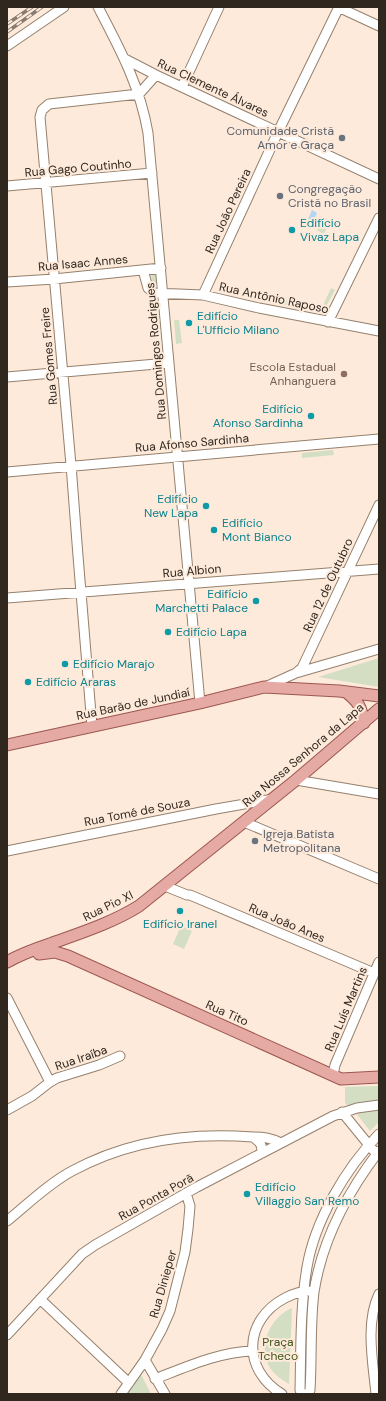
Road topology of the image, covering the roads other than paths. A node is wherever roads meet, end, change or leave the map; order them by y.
1 (64, 7) edge
2 (98, 7) edge
3 (220, 7) edge
4 (339, 7) edge
5 (379, 26) edge
6 (7, 46) edge
7 (125, 59) junction
8 (156, 75) junction
9 (182, 87) junction
10 (139, 94) junction
11 (278, 132) junction
12 (152, 173) junction
13 (379, 179) edge
14 (46, 183) junction
15 (7, 186) edge
16 (379, 218) edge
17 (161, 268) junction
18 (143, 270) junction
19 (54, 279) junction
20 (7, 282) edge
21 (164, 293) junction
22 (203, 295) junction
23 (328, 322) junction
24 (379, 331) edge
25 (168, 363) junction
26 (63, 373) junction
27 (7, 377) edge
28 (379, 439) edge
29 (178, 456) junction
30 (71, 465) junction
31 (7, 472) edge
32 (379, 505) edge
33 (379, 569) edge
34 (347, 571) junction
35 (189, 583) junction
36 (81, 592) junction
37 (7, 598) edge
38 (379, 649) edge
39 (296, 673) junction
40 (264, 687) junction
41 (346, 692) junction
42 (379, 696) edge
43 (200, 703) junction
44 (379, 709) edge
45 (364, 723) junction
46 (92, 726) junction
47 (7, 745) edge
48 (296, 780) junction
49 (379, 794) edge
50 (273, 799) junction
51 (244, 822) junction
52 (7, 851) edge
53 (379, 879) edge
54 (167, 884) junction
55 (66, 938) junction
56 (23, 954) junction
57 (68, 956) junction
58 (7, 957) edge
59 (7, 962) edge
60 (379, 962) edge
61 (7, 968) edge
62 (374, 973) junction
63 (7, 998) edge
64 (120, 1056) dead end
65 (332, 1071) junction
66 (379, 1077) edge
67 (50, 1082) junction
68 (379, 1105) edge
69 (7, 1110) edge
70 (342, 1112) junction
71 (379, 1134) edge
72 (253, 1137) junction
73 (281, 1143) junction
74 (369, 1146) junction
75 (378, 1152) edge
76 (262, 1153) junction
77 (348, 1173) junction
78 (358, 1181) junction
79 (186, 1193) junction
80 (332, 1199) junction
81 (344, 1205) junction
82 (7, 1221) edge
83 (320, 1226) junction
84 (332, 1230) junction
85 (310, 1254) junction
86 (322, 1256) junction
87 (303, 1291) junction
88 (314, 1292) junction
89 (379, 1294) edge
90 (40, 1299) junction
91 (7, 1335) edge
92 (252, 1351) junction
93 (145, 1360) junction
94 (155, 1379) junction
95 (129, 1383) junction
96 (121, 1394) edge
97 (165, 1394) edge
98 (282, 1394) edge
99 (302, 1394) edge
100 (308, 1394) edge
101 (376, 1394) edge

1 - 6 street
2 - 7 street, Rua Domingos Rodrigues
3 - 9 street
4 - 5 street
4 - 11 street, Rua João Pereira
7 - 8 street, Rua Clemente Álvares
7 - 10 street, Rua Domingos Rodrigues
8 - 9 street, Rua Clemente Álvares
8 - 10 street
9 - 11 street, Rua Clemente Álvares
10 - 12 street, Rua Domingos Rodrigues
10 - 14 street, Rua Gomes Freire
11 - 13 street, Rua Clemente Álvares
11 - 22 street, Rua João Pereira
12 - 14 street, Rua Gago Coutinho
12 - 17 street, Rua Domingos Rodrigues
14 - 15 street, Rua Gago Coutinho
14 - 19 street, Rua Gomes Freire
16 - 23 street
17 - 18 street, Rua Isaac Annes
17 - 21 street, Rua Domingos Rodrigues
18 - 19 street, Rua Isaac Annes
18 - 21 street, Rua Antônio Raposo
19 - 20 street, Rua Isaac Annes
19 - 26 street, Rua Gomes Freire
21 - 22 street, Rua Antônio Raposo
21 - 25 street, Rua Domingos Rodrigues
22 - 23 street, Rua Antônio Raposo
23 - 24 street, Rua Antônio Raposo
25 - 26 street
25 - 29 street, Rua Domingos Rodrigues
26 - 27 street
26 - 30 street, Rua Gomes Freire
28 - 29 street, Rua Afonso Sardinha
29 - 30 street, Rua Afonso Sardinha
29 - 35 street, Rua Domingos Rodrigues
30 - 31 street, Rua Afonso Sardinha
30 - 36 street, Rua Gomes Freire
32 - 34 street, Rua 12 de Outubro
33 - 34 street, Rua Albion
34 - 35 street, Rua Albion
34 - 39 street, Rua 12 de Outubro
35 - 36 street, Rua Albion
35 - 43 street, Rua Domingos Rodrigues
36 - 37 street, Rua Albion
36 - 46 street, Rua Gomes Freire
38 - 39 street
39 - 40 street
40 - 41 main road, Rua Barão de Jundiaí
40 - 43 main road, Rua Barão de Jundiaí
41 - 42 main road, Rua Barão de Jundiaí
41 - 45 main road
43 - 46 main road, Rua Barão de Jundiaí
44 - 45 main road, Rua Nossa Senhora da Lapa
45 - 48 main road, Rua Nossa Senhora da Lapa
46 - 47 main road, Rua Barão de Jundiaí
48 - 49 street
48 - 50 main road, Rua Nossa Senhora da Lapa
50 - 51 main road, Rua Nossa Senhora da Lapa
50 - 52 street, Rua Tomé de Souza
51 - 53 street
51 - 54 main road, Rua Pio XI
54 - 55 main road, Rua Pio XI
54 - 62 street, Rua João Anes
55 - 56 main road, Rua Pio XI
55 - 57 main road
56 - 58 street
56 - 59 main road, Rua Pio XI
57 - 61 main road
57 - 65 main road, Rua Tito
60 - 62 street, Rua Luís Martins
62 - 65 street, Rua Luís Martins
63 - 67 street
64 - 67 street, Rua Iraíba
65 - 66 main road, Rua Tito
67 - 69 street, Rua Iraíba
68 - 70 street, Rua Ponta Porã
70 - 73 street, Rua Ponta Porã
70 - 74 street
71 - 74 street
72 - 73 street
72 - 76 street
72 - 82 street
73 - 76 street, Rua Ponta Porã
74 - 75 street
74 - 77 street
75 - 78 street
76 - 79 street, Rua Ponta Porã
77 - 78 street
77 - 80 street
78 - 81 street
79 - 90 street, Rua Ponta Porã
79 - 93 street, Rua Dinieper
80 - 81 street
80 - 83 street
81 - 84 street
83 - 84 street
83 - 85 street
84 - 86 street
85 - 86 street
85 - 87 street
86 - 88 street
87 - 88 street
87 - 92 street
87 - 99 street
88 - 100 street
89 - 101 street
90 - 91 street, Rua Ponta Porã
90 - 95 street
92 - 94 street
92 - 98 street
93 - 94 street
93 - 95 street, Rua Dinieper
94 - 97 street
95 - 96 street, Rua Dinieper

